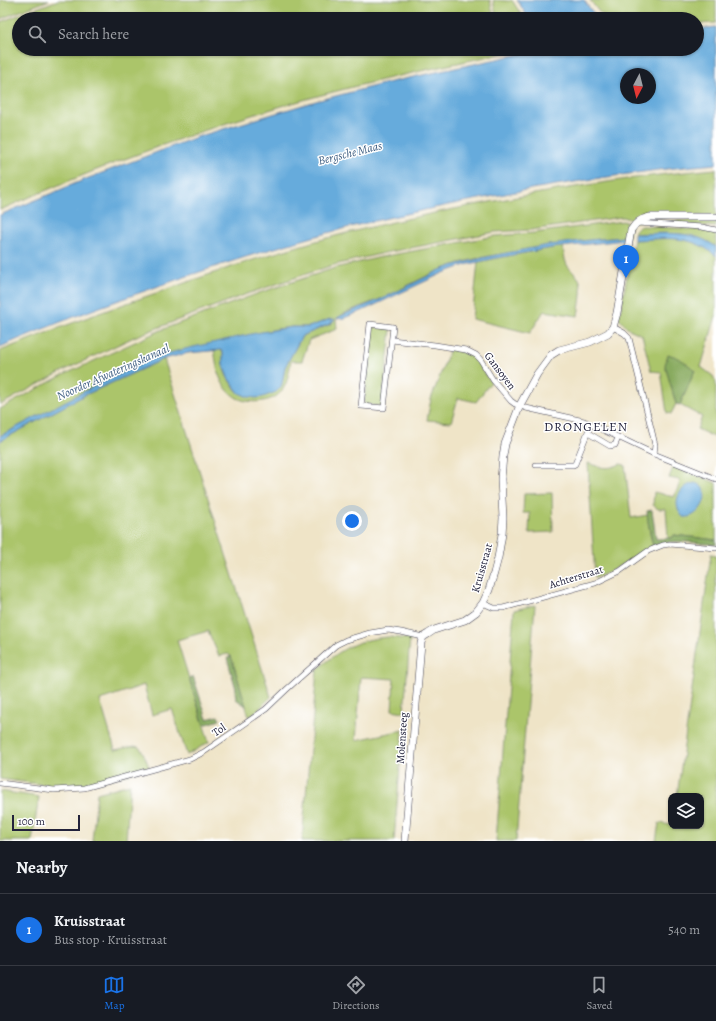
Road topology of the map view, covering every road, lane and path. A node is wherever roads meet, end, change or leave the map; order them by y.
1 (716, 217) edge
2 (636, 223) junction
3 (716, 230) edge
4 (613, 327) junction
5 (392, 340) junction
6 (520, 405) junction
7 (591, 424) junction
8 (588, 433) junction
9 (618, 438) junction
10 (654, 454) junction
11 (536, 465) dead end
12 (716, 479) edge
13 (716, 548) edge
14 (483, 603) junction
15 (422, 637) junction
16 (0, 783) edge
17 (405, 841) edge

1 - 2 street
2 - 3 street
2 - 4 street
4 - 6 street, Kruisstraat
4 - 10 street
5 - 5 street
5 - 6 street, Gansoyen
6 - 7 street, Gansoyen
6 - 14 street, Kruisstraat
7 - 8 street
7 - 9 street, Gansoyen
8 - 9 street
8 - 11 street
9 - 10 street, Gansoyen
10 - 12 street, Gansoyen
13 - 14 street, Achterstraat
14 - 15 street, Kruisstraat
15 - 16 street, Tol
15 - 17 street, Molensteeg

